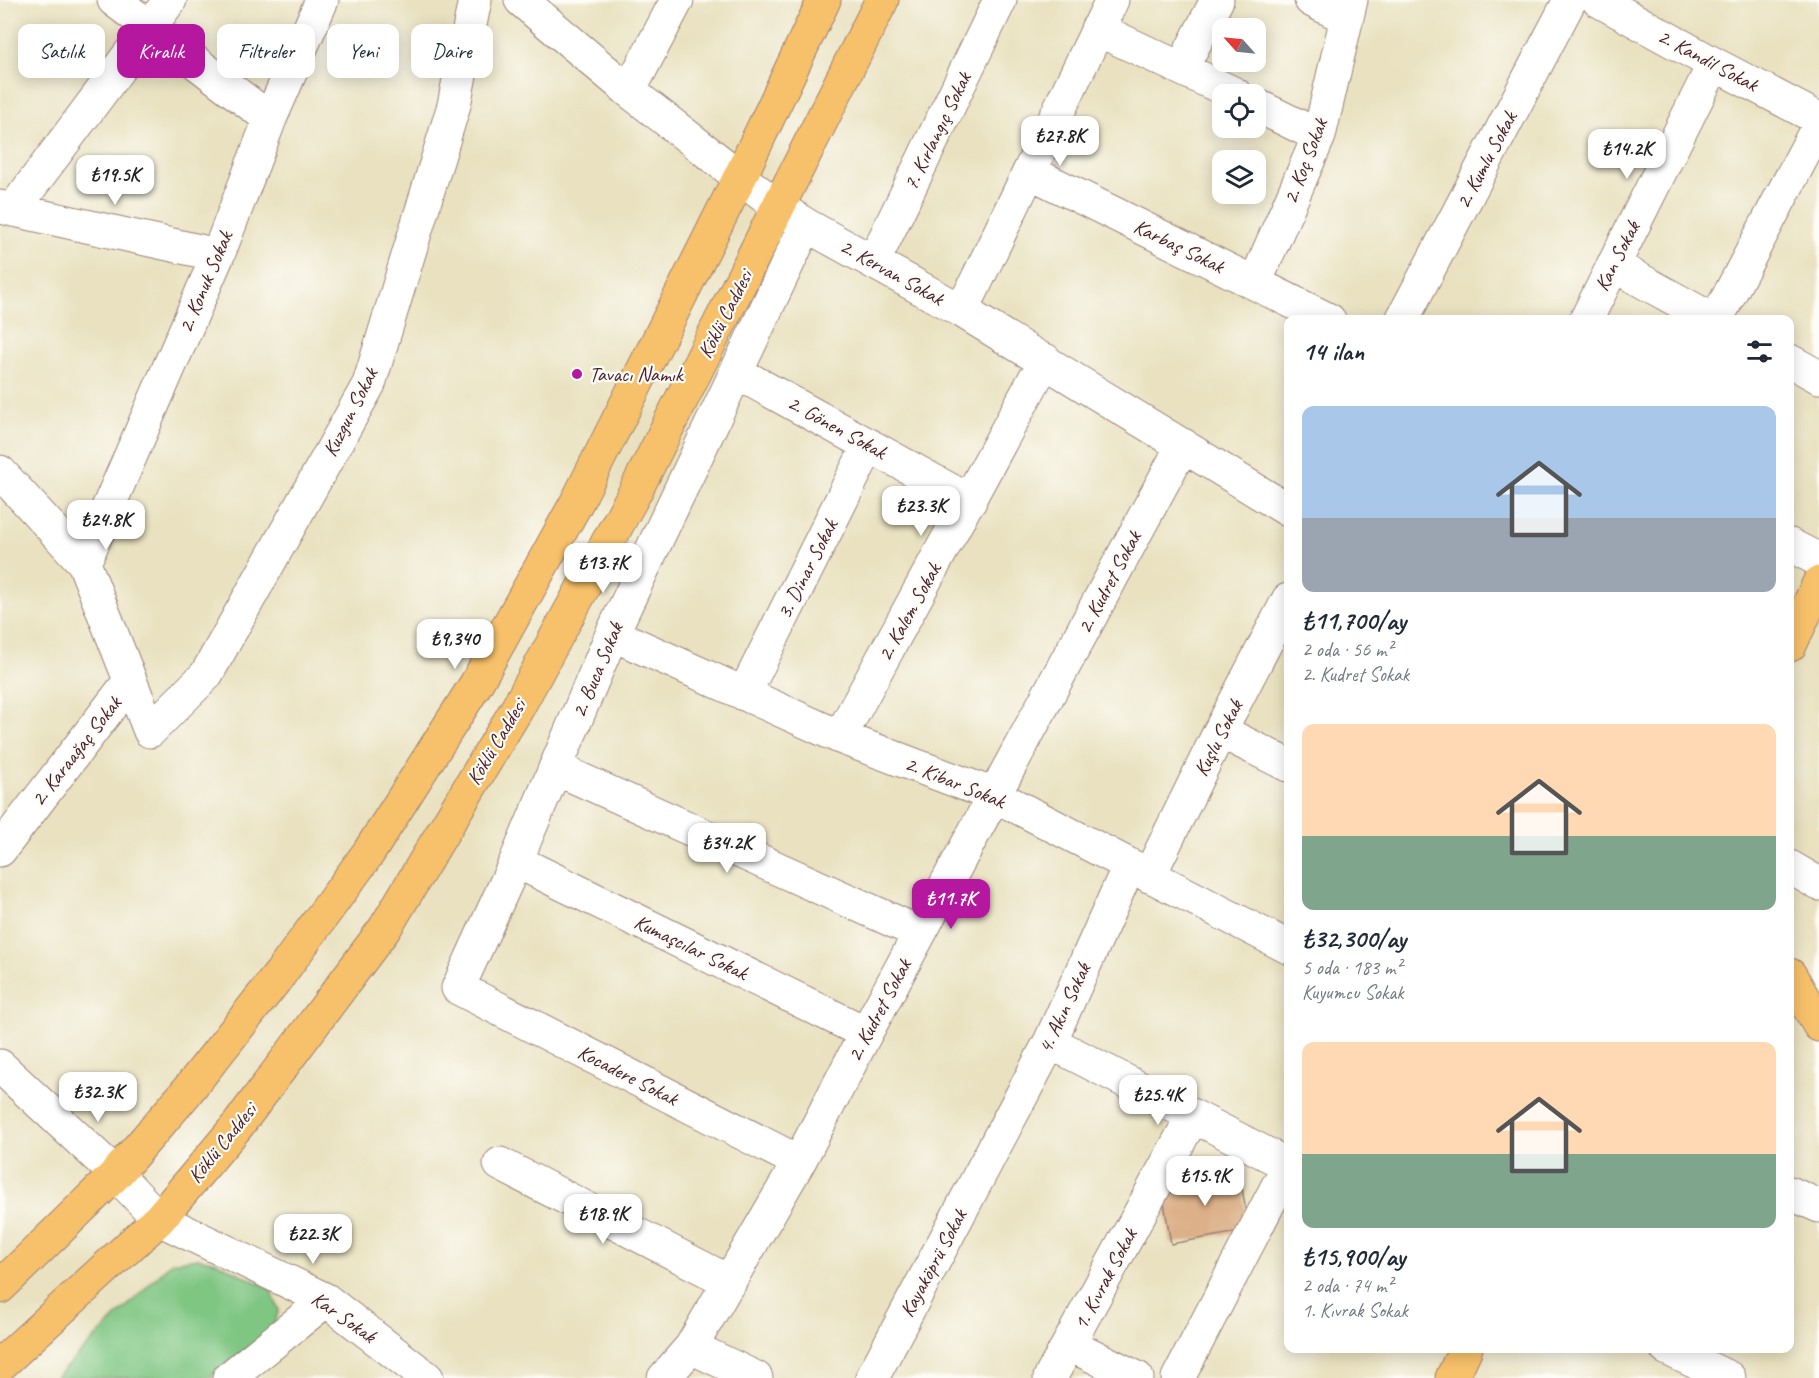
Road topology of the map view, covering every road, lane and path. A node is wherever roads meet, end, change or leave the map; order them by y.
1 (114, 0) edge
2 (170, 0) edge
3 (322, 0) edge
4 (475, 0) edge
5 (521, 0) edge
6 (677, 0) edge
7 (824, 0) edge
8 (882, 0) edge
9 (1000, 0) edge
10 (1112, 0) edge
11 (1217, 0) edge
12 (1311, 0) edge
13 (1570, 0) edge
14 (1598, 0) edge
15 (1349, 9) edge
16 (145, 24) edge
17 (153, 24) edge
18 (1097, 29) junction
19 (1714, 64) junction
20 (1182, 68) junction
21 (117, 69) edge
22 (205, 70) edge
23 (1215, 84) edge
24 (629, 91) junction
25 (1266, 110) edge
26 (270, 119) junction
27 (1819, 119) edge
28 (1819, 125) edge
29 (1319, 136) junction
30 (1029, 172) junction
31 (740, 177) junction
32 (778, 207) junction
33 (6, 208) edge
34 (806, 225) junction
35 (218, 255) junction
36 (874, 261) junction
37 (1613, 265) junction
38 (1255, 283) junction
39 (962, 311) junction
40 (1319, 315) edge
41 (1405, 315) edge
42 (1588, 315) edge
43 (1705, 315) edge
44 (1717, 315) edge
45 (1045, 360) junction
46 (1794, 363) edge
47 (736, 372) junction
48 (1819, 377) edge
49 (1183, 444) junction
50 (869, 445) junction
51 (0, 472) edge
52 (970, 501) junction
53 (1284, 507) edge
54 (1794, 547) edge
55 (1819, 560) edge
56 (84, 563) junction
57 (1816, 598) edge
58 (1284, 618) edge
59 (612, 634) junction
60 (1794, 638) edge
61 (1279, 641) edge
62 (130, 681) junction
63 (744, 694) junction
64 (1220, 731) junction
65 (840, 737) junction
66 (1284, 763) edge
67 (555, 768) junction
68 (994, 795) junction
69 (0, 850) edge
70 (516, 861) junction
71 (1794, 869) edge
72 (1139, 871) junction
73 (1819, 884) edge
74 (920, 933) junction
75 (1284, 945) edge
76 (1794, 982) edge
77 (458, 988) joint
78 (1819, 1024) edge
79 (866, 1033) junction
80 (1050, 1042) junction
81 (0, 1066) edge
82 (1193, 1116) junction
83 (994, 1148) joint
84 (799, 1162) junction
85 (1284, 1163) edge
86 (500, 1164) dead end
87 (1284, 1173) edge
88 (116, 1174) junction
89 (1794, 1195) edge
90 (1819, 1206) edge
91 (159, 1219) junction
92 (730, 1282) junction
93 (0, 1287) edge
94 (326, 1300) junction
95 (1069, 1344) junction
96 (691, 1347) junction
97 (1464, 1353) edge
98 (1676, 1353) edge
99 (0, 1365) edge
100 (229, 1378) edge
101 (426, 1378) edge
102 (664, 1378) edge
103 (756, 1378) edge
104 (872, 1378) edge
105 (1050, 1378) edge
106 (1137, 1378) edge
107 (1178, 1378) edge
108 (1452, 1378) edge
109 (1729, 1378) edge

1 - 16 street
2 - 17 street
3 - 26 street, 2. Konuk Sokak
4 - 62 street, Kuzgun Sokak
5 - 24 street, 2. Kervan Sokak
6 - 24 street
7 - 31 main road
8 - 32 main road, Köklü Caddesi
9 - 36 street, 7. Kırlangıç Sokak
10 - 18 street
11 - 20 street
12 - 15 street
13 - 41 street, 2. Kumlu Sokak
14 - 19 street, 2. Kandil Sokak
15 - 29 street, 2. Koç Sokak
18 - 20 street
18 - 30 street
19 - 27 street, 2. Kandil Sokak
19 - 37 street, Kan Sokak
20 - 23 street
21 - 33 street
22 - 26 street
24 - 31 street, 2. Kervan Sokak
25 - 29 street
26 - 35 street, 2. Konuk Sokak
28 - 44 street
29 - 38 street, 2. Koç Sokak
30 - 38 street, Karbaş Sokak
30 - 39 street
31 - 32 street, 2. Kervan Sokak
31 - 88 main road
32 - 34 street, 2. Kervan Sokak
32 - 91 main road, Köklü Caddesi
33 - 35 street
34 - 36 street, 2. Kervan Sokak
34 - 47 street, 2. Buca Sokak
35 - 56 street, 2. Konuk Sokak
36 - 39 street, 2. Kervan Sokak
37 - 42 street, Kan Sokak
37 - 43 street
38 - 40 street, Karbaş Sokak
39 - 45 street, 2. Kervan Sokak
45 - 49 street, 2. Kervan Sokak
45 - 52 street, 2. Kalem Sokak
46 - 48 street
47 - 50 street, 2. Gönen Sokak
47 - 59 street, 2. Buca Sokak
49 - 53 street, 2. Kervan Sokak
49 - 68 street, 2. Kudret Sokak
50 - 52 street, 2. Gönen Sokak
50 - 63 street, 3. Dinar Sokak
51 - 56 street
52 - 65 street, 2. Kalem Sokak
54 - 55 street
56 - 62 street
57 - 60 main road
58 - 61 street, Kuşlu Sokak
59 - 63 street, 2. Kibar Sokak
59 - 67 street, 2. Buca Sokak
61 - 64 street, Kuşlu Sokak
62 - 69 street, 2. Karaağaç Sokak
63 - 65 street, 2. Kibar Sokak
64 - 66 street
64 - 72 street, Kuşlu Sokak
65 - 68 street, 2. Kibar Sokak
67 - 70 street, 2. Buca Sokak
67 - 74 street
68 - 72 street, 2. Kibar Sokak
68 - 74 street, 2. Kudret Sokak
70 - 77 street, 2. Buca Sokak
70 - 79 street, Kumaşcılar Sokak
71 - 73 street
72 - 75 street, 2. Kibar Sokak
72 - 80 street, 4. Akın Sokak
74 - 79 street, 2. Kudret Sokak
76 - 78 main road
77 - 84 street, Kocadere Sokak
79 - 84 street, 2. Kudret Sokak
80 - 82 street
80 - 83 street, 4. Akın Sokak
81 - 88 street
82 - 85 street
82 - 95 street, 1. Kıvrak Sokak
83 - 104 street, Kayaköprü Sokak
84 - 92 street, 2. Kudret Sokak
86 - 92 street
87 - 107 street
88 - 91 street
88 - 93 main road
89 - 90 street
91 - 94 street, Kar Sokak
91 - 99 main road, Köklü Caddesi
92 - 96 street, 2. Kudret Sokak
94 - 100 street
94 - 101 street, Kar Sokak
95 - 105 street, 1. Kıvrak Sokak
95 - 106 street
96 - 102 street, 2. Kudret Sokak
96 - 103 street
97 - 108 main road
98 - 109 street

